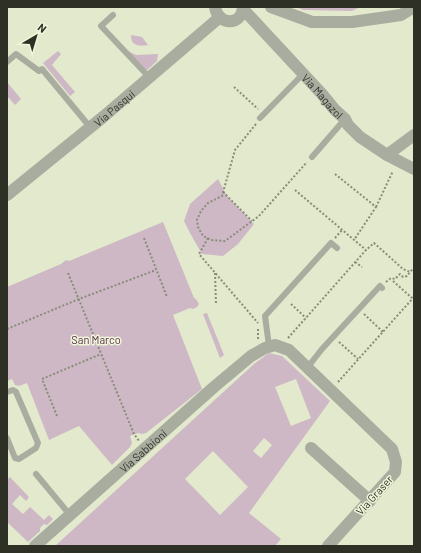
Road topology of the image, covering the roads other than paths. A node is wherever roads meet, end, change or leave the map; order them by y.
1 (271, 7) edge
2 (414, 7) edge
3 (243, 8) edge
4 (218, 12) edge
5 (113, 15) dead end
6 (7, 62) edge
7 (303, 74) junction
8 (149, 77) junction
9 (262, 116) road end
10 (346, 119) junction
11 (90, 127) junction
12 (414, 135) edge
13 (312, 157) road end
14 (393, 158) junction
15 (414, 169) edge
16 (7, 196) edge
17 (337, 248) dead end
18 (381, 287) road end
19 (269, 346) junction
20 (307, 368) junction
21 (7, 392) edge
22 (7, 438) edge
23 (312, 448) dead end
24 (36, 474) dead end
25 (370, 500) junction
26 (70, 515) junction
27 (35, 546) edge
28 (328, 546) edge

1 - 2 street
3 - 4 street
3 - 7 street, Via Magazol
4 - 8 street, Via Pasqui
5 - 8 lane
6 - 11 lane
7 - 9 lane
7 - 10 street, Via Magazol
8 - 11 street, Via Pasqui
10 - 13 lane
10 - 14 street, Via Magazol
11 - 16 street, Via Pasqui
12 - 14 street
14 - 15 street, Via Magazol
17 - 19 lane
18 - 20 lane
19 - 20 street, Via Graser
19 - 26 street, Via Sabbioni
20 - 25 street, Via Graser
21 - 22 lane
23 - 25 street
24 - 26 lane
25 - 28 street, Via Graser
26 - 27 street, Via Sabbioni

